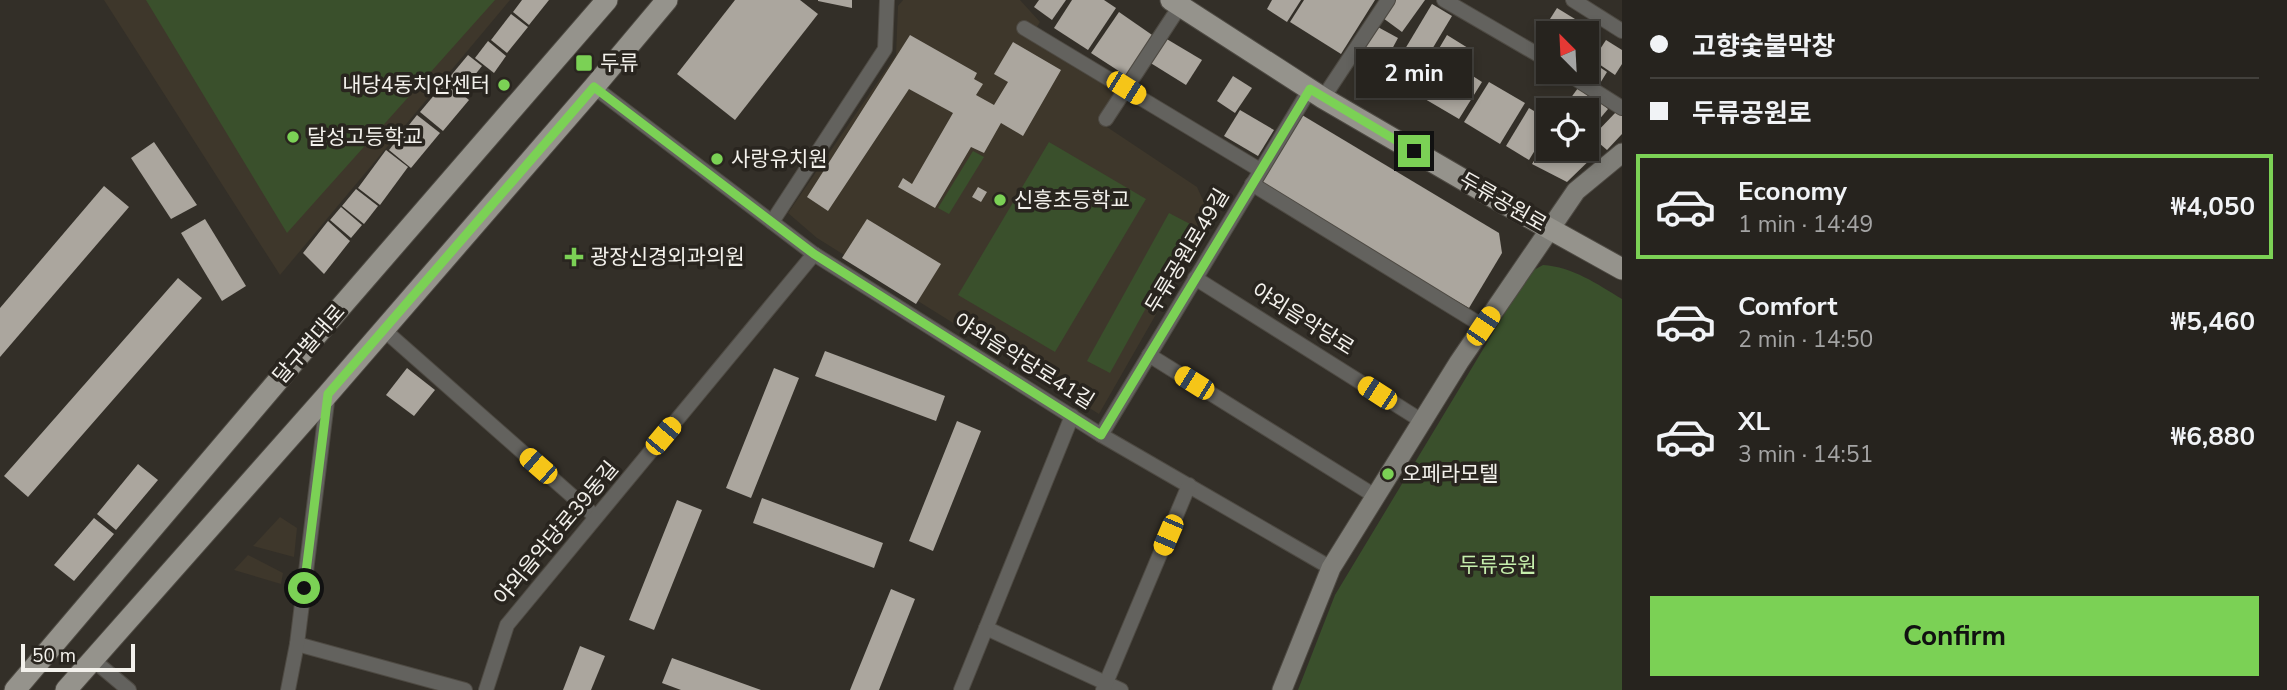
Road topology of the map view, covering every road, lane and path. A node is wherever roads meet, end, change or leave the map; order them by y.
1 (607, 0) edge
2 (667, 0) edge
3 (887, 0) edge
4 (1388, 0) edge
5 (1444, 0) edge
6 (1576, 1) edge
7 (1175, 3) edge
8 (1024, 28) dead end
9 (1622, 31) edge
10 (1536, 53) edge
11 (1584, 84) edge
12 (594, 87) junction
13 (1126, 88) junction
14 (1316, 93) junction
15 (1622, 108) edge
16 (1106, 119) dead end
17 (1622, 153) edge
18 (1260, 170) junction
19 (1252, 184) junction
20 (772, 222) junction
21 (1549, 228) junction
22 (814, 254) junction
23 (1622, 269) edge
24 (1195, 278) junction
25 (1483, 326) junction
26 (383, 329) junction
27 (1149, 355) junction
28 (328, 394) junction
29 (1072, 416) junction
30 (1422, 421) junction
31 (1101, 435) junction
32 (1189, 485) junction
33 (1376, 496) junction
34 (596, 517) junction
35 (1331, 568) junction
36 (986, 628) junction
37 (297, 644) junction
38 (92, 659) junction
39 (1104, 686) edge
40 (15, 690) edge
41 (66, 690) edge
42 (129, 690) edge
43 (288, 690) edge
44 (465, 690) edge
45 (485, 690) edge
46 (961, 690) edge
47 (1121, 690) edge
48 (1282, 690) edge

1 - 40 main road, 달구벌대로
2 - 12 main road
3 - 20 street
4 - 14 street, 두류공원로49길
5 - 10 street
6 - 9 street
7 - 13 street
7 - 14 main road, 두류공원로
8 - 13 street
11 - 15 street
12 - 20 street, 야외음악당로41길
12 - 26 main road
13 - 16 street
13 - 18 street
14 - 18 street, 두류공원로49길
14 - 21 main road, 두류공원로
17 - 21 main road
18 - 19 street, 두류공원로49길
19 - 24 street, 두류공원로49길
19 - 25 street
20 - 22 street, 야외음악당로41길
21 - 23 main road, 두류공원로
21 - 25 main road
22 - 29 street, 야외음악당로41길
22 - 34 street, 야외음악당로39동길
24 - 27 street, 두류공원로49길
24 - 30 street, 야외음악당로
25 - 30 main road
26 - 28 main road
26 - 34 street
27 - 31 street, 두류공원로49길
27 - 33 street
28 - 37 street
28 - 38 main road
29 - 31 street, 야외음악당로41길
29 - 36 street
30 - 33 main road
31 - 32 street, 야외음악당로41길
32 - 35 street, 야외음악당로41길
32 - 39 street
33 - 35 main road
34 - 45 street, 야외음악당로39동길
35 - 48 main road
36 - 39 street
36 - 46 street
37 - 43 street
37 - 44 street
38 - 41 main road
38 - 42 street
39 - 47 street

